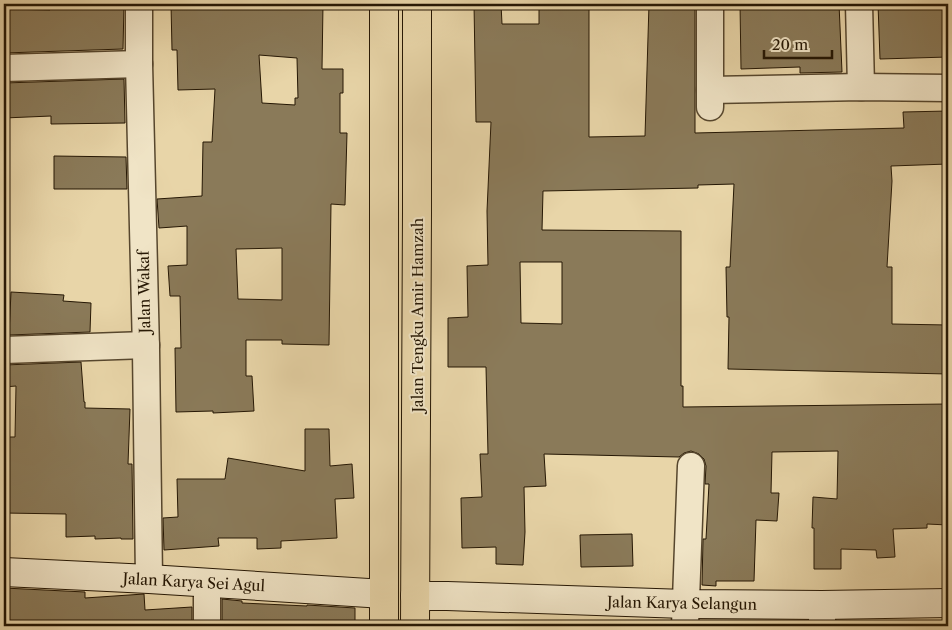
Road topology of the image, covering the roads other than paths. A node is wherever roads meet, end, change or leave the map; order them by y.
1 (140, 4) edge
2 (384, 4) edge
3 (416, 4) edge
4 (710, 4) edge
5 (859, 4) edge
6 (139, 64) junction
7 (4, 68) edge
8 (861, 88) junction
9 (948, 88) edge
10 (146, 345) junction
11 (4, 350) edge
12 (691, 466) dead end
13 (4, 572) edge
14 (149, 580) junction
15 (207, 583) junction
16 (384, 594) junction
17 (415, 596) junction
18 (948, 603) edge
19 (685, 615) edge
20 (822, 616) edge
21 (207, 626) edge
22 (384, 626) edge
23 (415, 626) edge

1 - 6 street, Jalan Wakaf
2 - 16 main road
3 - 17 main road, Jalan Tengku Amir Hamzah
4 - 8 street
5 - 8 street
6 - 7 street
6 - 10 street, Jalan Wakaf
8 - 9 street
10 - 11 street
10 - 14 street, Jalan Wakaf
12 - 19 street
13 - 14 street, Jalan Karya Sei Agul
14 - 15 street, Jalan Karya Sei Agul
15 - 16 street, Jalan Karya Sei Agul
15 - 21 street
16 - 22 main road
17 - 19 street, Jalan Karya Selangun
17 - 23 main road, Jalan Tengku Amir Hamzah
18 - 20 street, Jalan Karya Selangun
19 - 20 street, Jalan Karya Selangun

